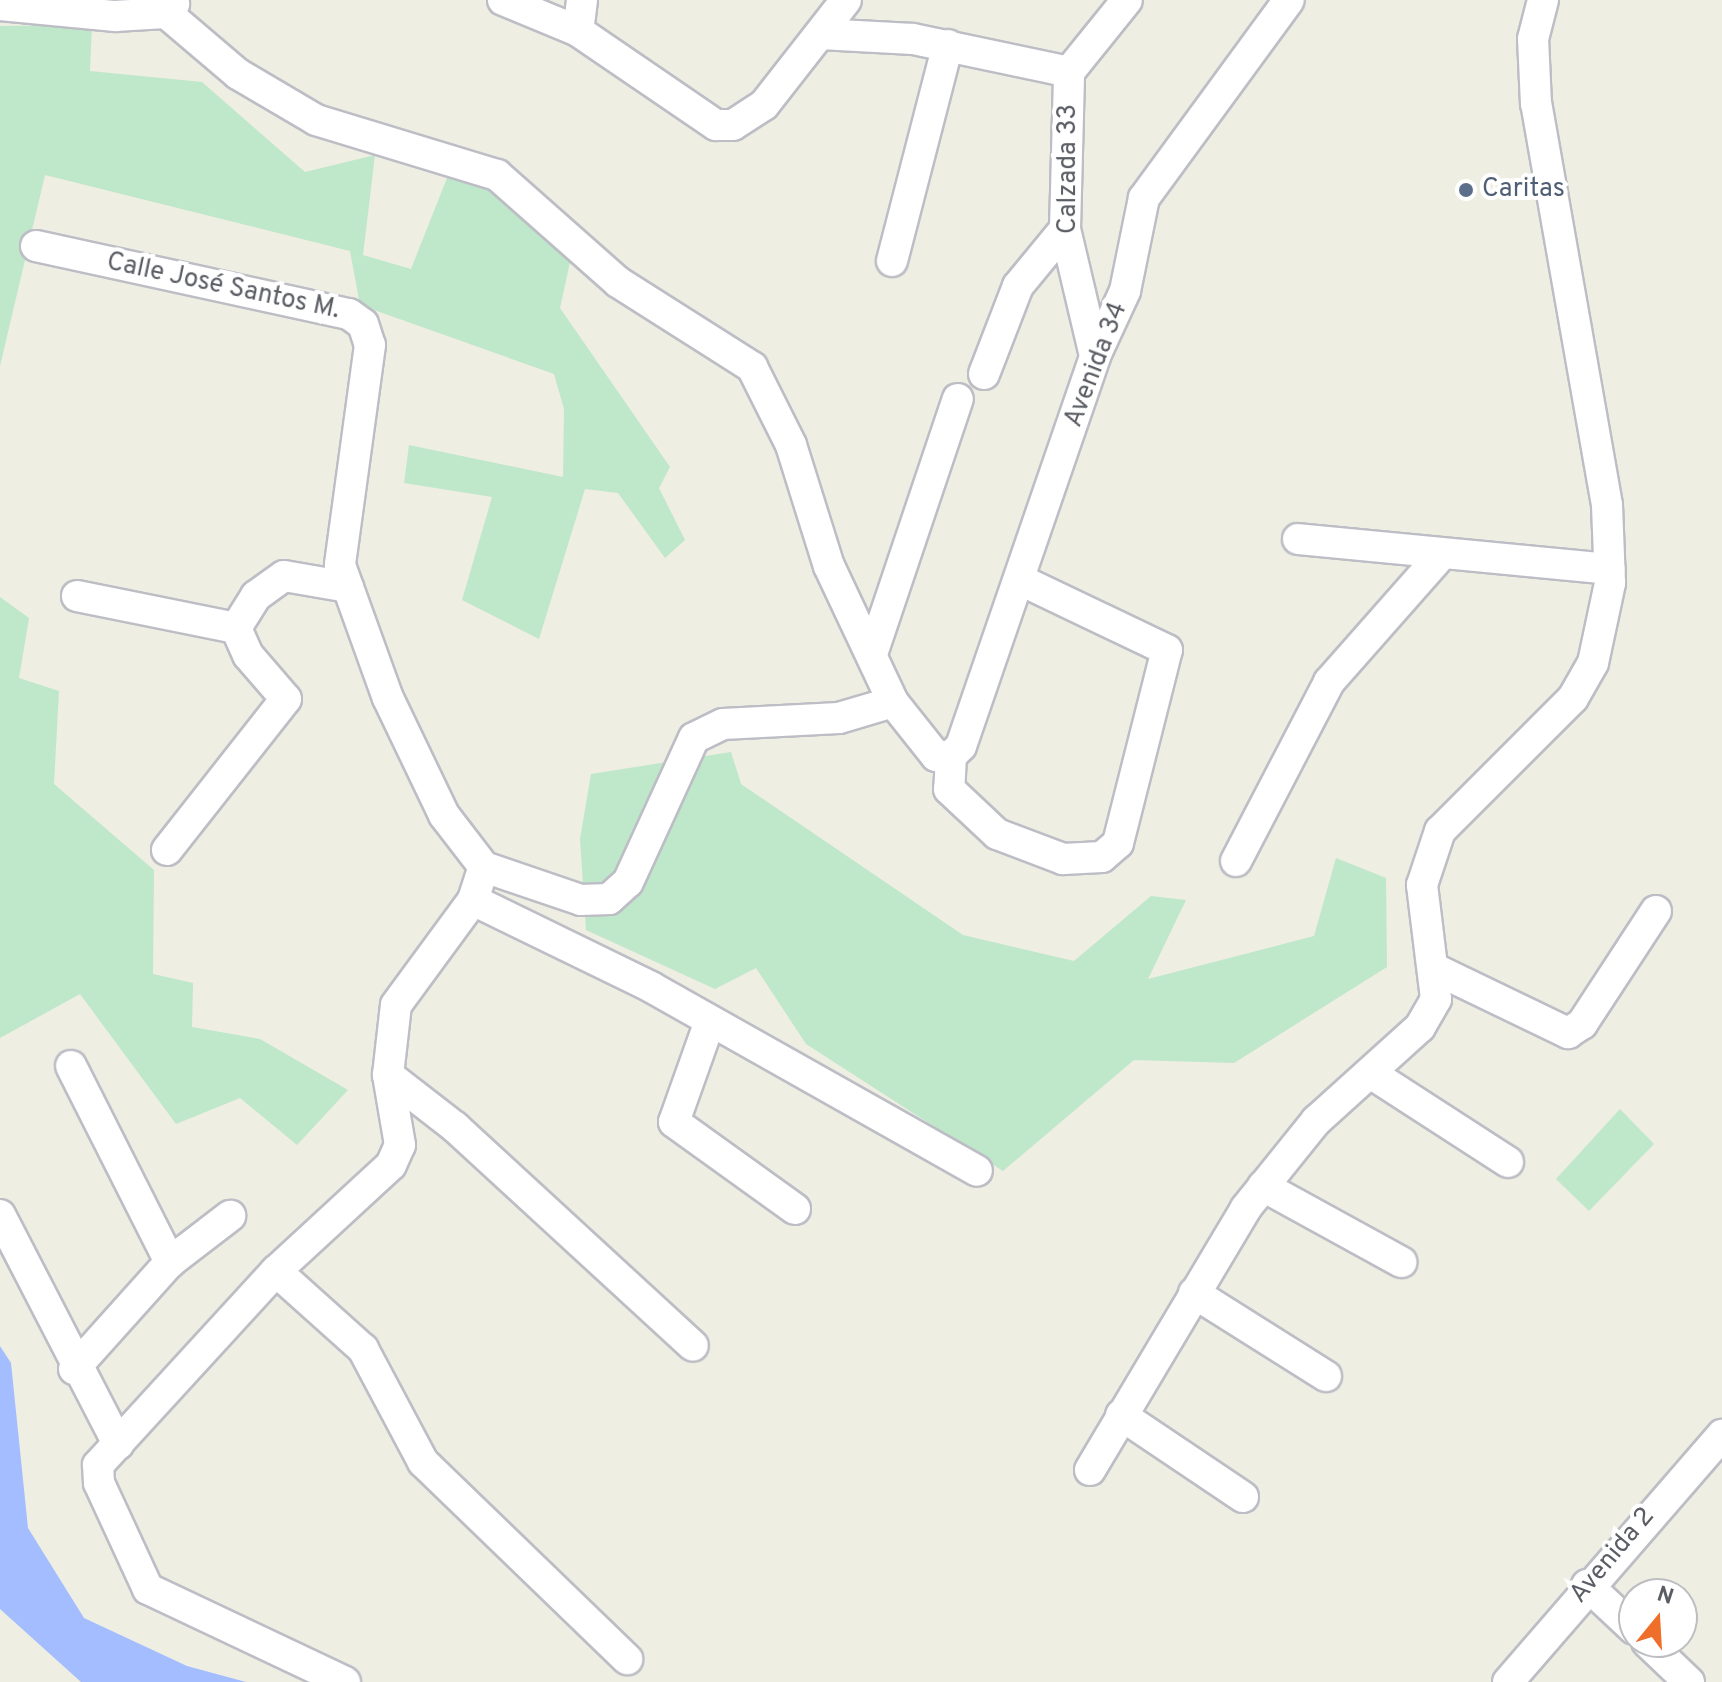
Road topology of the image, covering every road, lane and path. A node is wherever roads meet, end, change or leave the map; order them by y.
1 (503, 0) edge
2 (582, 0) edge
3 (846, 0) edge
4 (1127, 0) edge
5 (1289, 0) edge
6 (1543, 0) edge
7 (165, 4) edge
8 (15, 5) edge
9 (578, 31) junction
10 (820, 34) junction
11 (948, 45) junction
12 (1069, 72) junction
13 (1065, 229) junction
14 (36, 246) dead end
15 (892, 261) dead end
16 (1095, 356) junction
17 (984, 374) dead end
18 (958, 399) dead end
19 (1298, 539) dead end
20 (1442, 554) junction
21 (1610, 569) junction
22 (1020, 580) junction
23 (348, 587) junction
24 (77, 596) dead end
25 (236, 628) junction
26 (872, 654) junction
27 (893, 702) junction
28 (951, 756) junction
29 (167, 850) dead end
30 (1236, 861) dead end
31 (484, 867) junction
32 (473, 900) junction
33 (1656, 911) dead end
34 (1435, 969) junction
35 (710, 1021) junction
36 (71, 1066) dead end
37 (1372, 1074) junction
38 (388, 1075) junction
39 (1508, 1162) dead end
40 (977, 1171) dead end
41 (1263, 1186) junction
42 (795, 1209) dead end
43 (0, 1215) edge
44 (230, 1216) dead end
45 (170, 1262) junction
46 (1401, 1262) dead end
47 (276, 1271) junction
48 (1194, 1293) junction
49 (693, 1346) dead end
50 (74, 1369) junction
51 (1326, 1376) dead end
52 (1121, 1415) junction
53 (1722, 1435) edge
54 (118, 1444) junction
55 (1090, 1470) dead end
56 (1243, 1497) dead end
57 (1587, 1585) junction
58 (1618, 1614) edge
59 (1664, 1658) edge
60 (627, 1659) dead end
61 (345, 1682) edge
62 (1508, 1682) edge
63 (1689, 1682) edge

1 - 9 street
2 - 9 street
3 - 10 street
4 - 12 street, Calzada 33
5 - 16 street, Avenida 34
6 - 21 street
7 - 8 street
7 - 26 street
9 - 10 street
10 - 11 street
11 - 12 street
11 - 15 street
12 - 13 street, Calzada 33
13 - 16 street, Calzada 33
13 - 17 street
14 - 23 street, Calle José Santos M.
16 - 22 street, Avenida 34
18 - 26 street
19 - 20 street
20 - 21 street
20 - 30 street
21 - 34 street
22 - 28 street, Avenida 34
22 - 28 street
23 - 25 street
23 - 31 street, Calle José Santos M.
24 - 25 street
25 - 29 street
26 - 27 street
27 - 28 street
27 - 31 street
31 - 32 street
32 - 35 street
32 - 38 street
33 - 34 street
34 - 37 street
35 - 40 street
35 - 42 street
36 - 45 street
37 - 39 street
37 - 41 street
38 - 47 street
38 - 49 street
41 - 46 street
41 - 48 street
43 - 50 street
44 - 45 street
45 - 50 street
47 - 54 street
47 - 60 street
48 - 51 street
48 - 52 street
50 - 54 street
52 - 55 street
52 - 56 street
53 - 57 street, Avenida 2
54 - 61 street
57 - 58 street
57 - 62 street, Avenida 2
59 - 63 street

